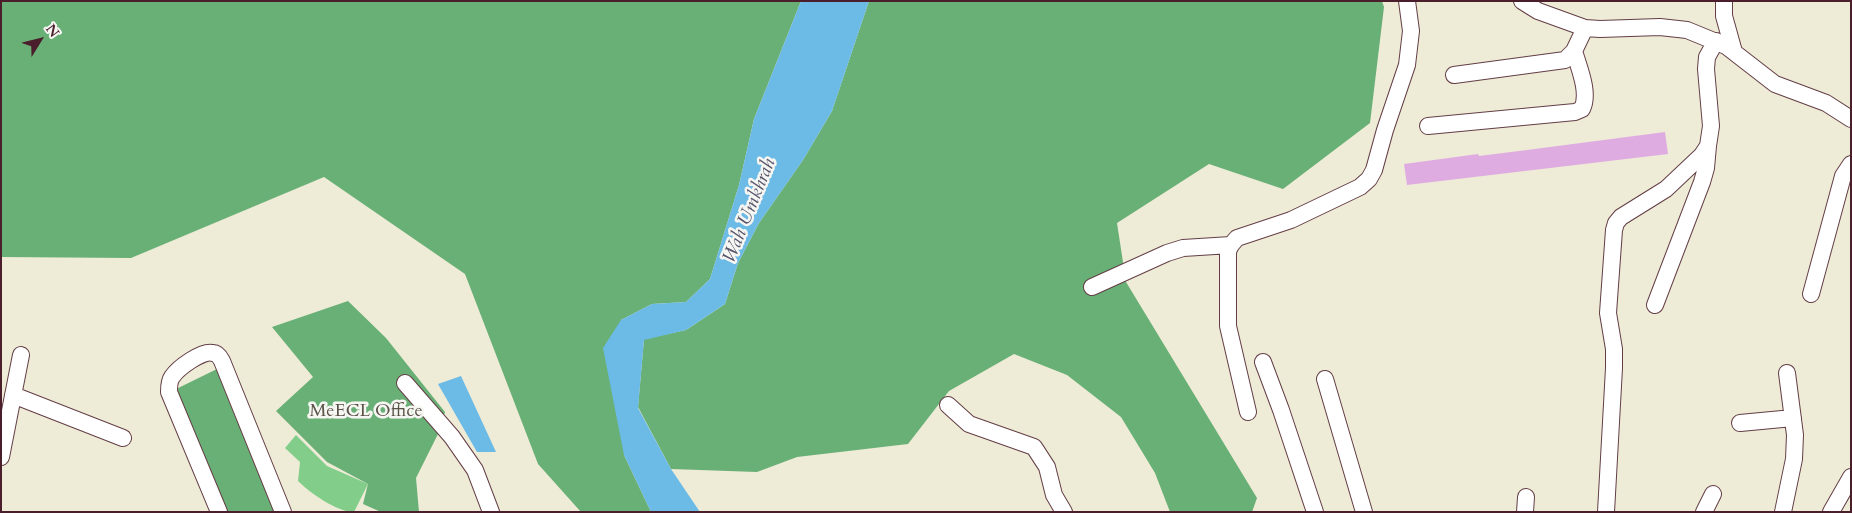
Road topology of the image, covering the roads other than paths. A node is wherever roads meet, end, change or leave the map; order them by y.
1 (1407, 1) edge
2 (1724, 1) edge
3 (1531, 4) edge
4 (1585, 28) junction
5 (1716, 41) junction
6 (1574, 51) junction
7 (1734, 52) junction
8 (1454, 75) dead end
9 (1851, 119) edge
10 (1428, 126) dead end
11 (1708, 146) junction
12 (1851, 164) edge
13 (1231, 245) junction
14 (1092, 287) dead end
15 (1811, 294) dead end
16 (1655, 305) dead end
17 (21, 355) dead end
18 (1263, 362) dead end
19 (1788, 372) dead end
20 (1325, 379) dead end
21 (405, 383) dead end
22 (13, 395) junction
23 (948, 404) dead end
24 (1248, 412) dead end
25 (1793, 418) junction
26 (1740, 422) dead end
27 (123, 438) dead end
28 (1, 456) edge
29 (1851, 477) edge
30 (1713, 494) dead end
31 (219, 512) edge
32 (283, 512) edge
33 (491, 512) edge
34 (1064, 512) edge
35 (1315, 512) edge
36 (1364, 512) edge
37 (1606, 512) edge
38 (1704, 512) edge
39 (1783, 512) edge
40 (1831, 512) edge

1 - 13 street
2 - 7 street
3 - 4 street
4 - 5 street
4 - 6 street
5 - 7 street
5 - 11 street
6 - 8 street
6 - 10 street
7 - 9 street
11 - 16 street
11 - 37 street
12 - 15 street
13 - 14 street
13 - 24 street
17 - 22 street
18 - 35 street
19 - 25 street
20 - 36 street
21 - 33 street
22 - 27 street
22 - 28 street
23 - 34 street
25 - 26 street
25 - 39 street
29 - 40 street
30 - 38 street
31 - 32 street

